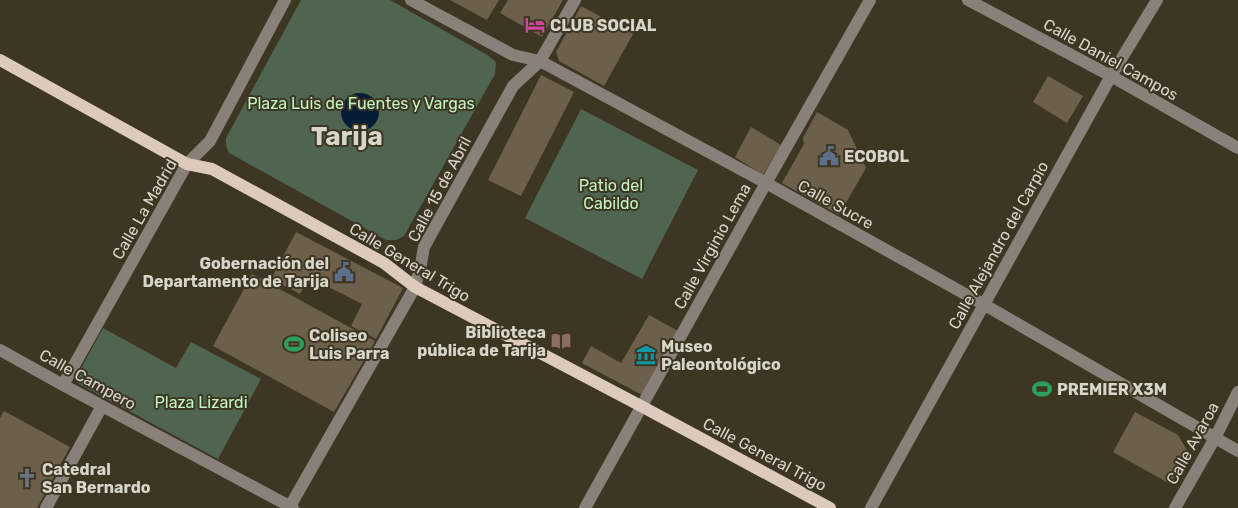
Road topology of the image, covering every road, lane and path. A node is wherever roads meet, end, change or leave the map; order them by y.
1 (285, 0) edge
2 (411, 0) edge
3 (575, 0) edge
4 (870, 0) edge
5 (968, 0) edge
6 (1156, 0) edge
7 (0, 60) edge
8 (540, 60) junction
9 (1111, 76) junction
10 (1238, 148) edge
11 (188, 164) junction
12 (766, 183) junction
13 (415, 287) junction
14 (983, 304) junction
15 (0, 350) edge
16 (62, 385) junction
17 (1238, 392) edge
18 (102, 406) junction
19 (641, 406) junction
20 (1215, 438) junction
21 (1238, 452) edge
22 (290, 507) edge
23 (46, 508) edge
24 (585, 508) edge
25 (830, 508) edge
26 (870, 508) edge
27 (1175, 508) edge

1 - 11 street, Calle La Madrid
2 - 8 street, Calle Sucre
3 - 8 street, Calle 15 de Abril
4 - 12 street, Calle Virginio Lema
5 - 9 street, Calle Daniel Campos
6 - 9 street, Calle Alejandro del Carpio
7 - 11 main road, Calle General Trigo
8 - 12 street, Calle Sucre
8 - 13 street, Calle 15 de Abril
9 - 10 street, Calle Daniel Campos
9 - 14 street, Calle Alejandro del Carpio
11 - 13 main road, Calle General Trigo
11 - 16 street, Calle La Madrid
12 - 14 street, Calle Sucre
12 - 19 street, Calle Virginio Lema
13 - 19 main road, Calle General Trigo
13 - 22 street, Calle 15 de Abril
14 - 20 street, Calle Sucre
14 - 26 street, Calle Alejandro del Carpio
15 - 16 street, Calle Campero
16 - 18 street, Calle Campero
17 - 20 street, Calle Avaroa
18 - 22 street, Calle Campero
18 - 23 street
19 - 24 street, Calle Virginio Lema
19 - 25 main road, Calle General Trigo
20 - 21 street, Calle Sucre
20 - 27 street, Calle Avaroa

